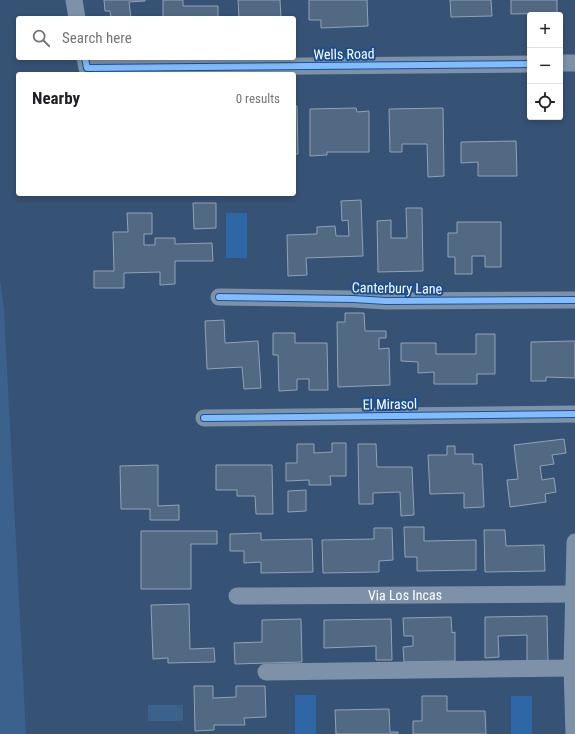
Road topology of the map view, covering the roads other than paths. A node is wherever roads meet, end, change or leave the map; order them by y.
1 (74, 0) edge
2 (77, 16) edge
3 (86, 63) edge
4 (563, 63) edge
5 (575, 63) edge
6 (527, 64) edge
7 (219, 297) dead end
8 (575, 300) edge
9 (575, 414) edge
10 (204, 418) dead end
11 (575, 542) edge
12 (574, 595) edge
13 (237, 596) dead end
14 (572, 668) junction
15 (266, 672) dead end
16 (574, 734) edge

1 - 2 street
3 - 6 street, Wells Road
4 - 5 street
7 - 8 street, Canterbury Lane
9 - 10 street, El Mirasol
11 - 12 street
12 - 13 street, Via Los Incas
12 - 14 street
14 - 15 street
14 - 16 street

